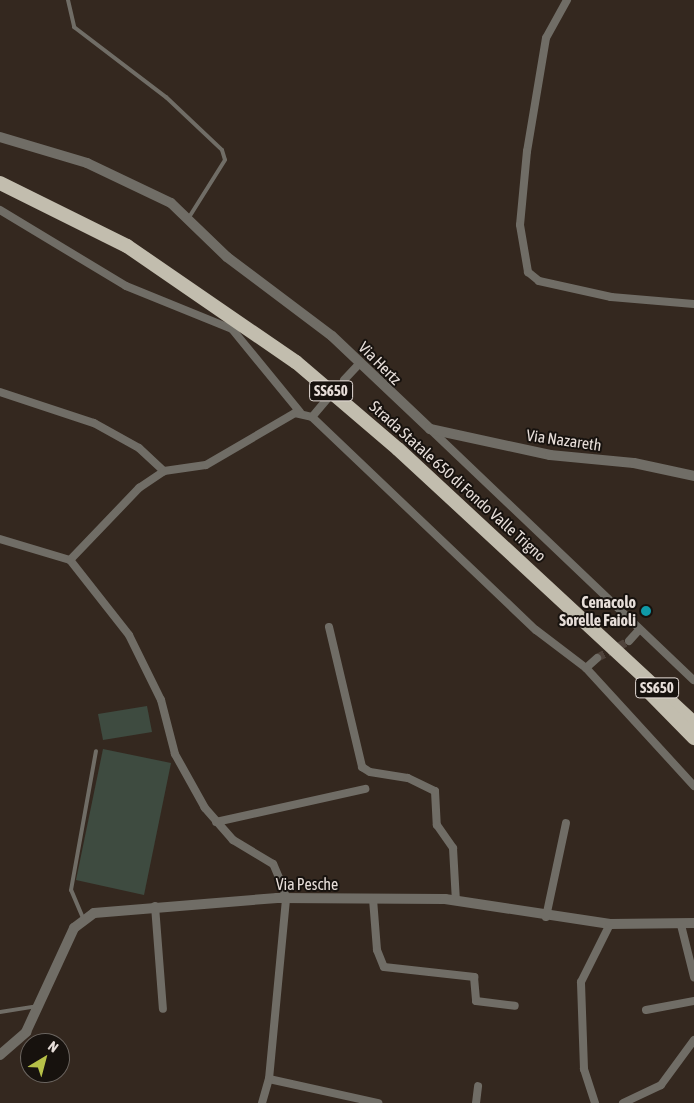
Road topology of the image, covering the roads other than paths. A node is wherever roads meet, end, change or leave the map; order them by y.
1 (68, 0) edge
2 (568, 0) edge
3 (0, 137) edge
4 (0, 183) edge
5 (0, 210) edge
6 (188, 219) junction
7 (694, 304) edge
8 (359, 364) junction
9 (344, 380) dead end
10 (0, 392) edge
11 (329, 397) dead end
12 (300, 412) junction
13 (312, 417) junction
14 (430, 429) junction
15 (164, 471) junction
16 (694, 476) edge
17 (0, 539) edge
18 (70, 560) junction
19 (329, 627) dead end
20 (639, 630) junction
21 (630, 641) tunnel mouth
22 (621, 654) junction
23 (597, 658) tunnel mouth
24 (586, 668) junction
25 (694, 680) edge
26 (694, 723) edge
27 (694, 738) edge
28 (96, 751) dead end
29 (694, 786) edge
30 (365, 789) dead end
31 (216, 822) junction
32 (566, 823) dead end
33 (286, 898) junction
34 (373, 898) junction
35 (456, 901) junction
36 (155, 906) junction
37 (546, 917) junction
38 (82, 918) junction
39 (694, 922) edge
40 (610, 924) junction
41 (681, 925) junction
42 (694, 977) edge
43 (694, 1000) edge
44 (40, 1006) junction
45 (515, 1006) dead end
46 (163, 1009) dead end
47 (646, 1010) dead end
48 (0, 1012) edge
49 (694, 1040) edge
50 (0, 1055) edge
51 (268, 1080) junction
52 (478, 1086) dead end
53 (262, 1103) edge
54 (378, 1103) edge
55 (476, 1103) edge
56 (594, 1103) edge
57 (623, 1103) edge

1 - 6 lane
2 - 7 street
3 - 6 street, Via Hertz
4 - 22 highway, Strada Statale 650 di Fondo Valle Trigno / SS650
5 - 12 street
6 - 8 street, Via Hertz
8 - 9 street
8 - 14 street, Via Hertz
10 - 15 street
11 - 13 street
12 - 13 street
12 - 15 street
13 - 24 street
14 - 16 street, Via Nazareth
14 - 20 street, Via Hertz
15 - 18 street
17 - 18 street
18 - 31 street
19 - 35 street
20 - 21 street
20 - 25 street, Via Hertz
22 - 26 highway, Strada Statale 650 di Fondo Valle Trigno / SS650
22 - 27 highway
23 - 24 street
24 - 29 street
28 - 38 lane
30 - 31 street
31 - 33 street
32 - 37 street
33 - 34 street, Via Pesche
33 - 36 street, Via Pesche
33 - 51 street
34 - 35 street, Via Pesche
34 - 45 street
35 - 37 street, Via Pesche
36 - 38 street, Via Pesche
36 - 46 street
37 - 40 street, Via Pesche
38 - 44 street
39 - 41 street, Via Pesche
40 - 41 street, Via Pesche
40 - 56 street
41 - 42 street
43 - 47 street
44 - 48 lane
44 - 50 street
49 - 57 street
51 - 53 street
51 - 54 street
52 - 55 street

